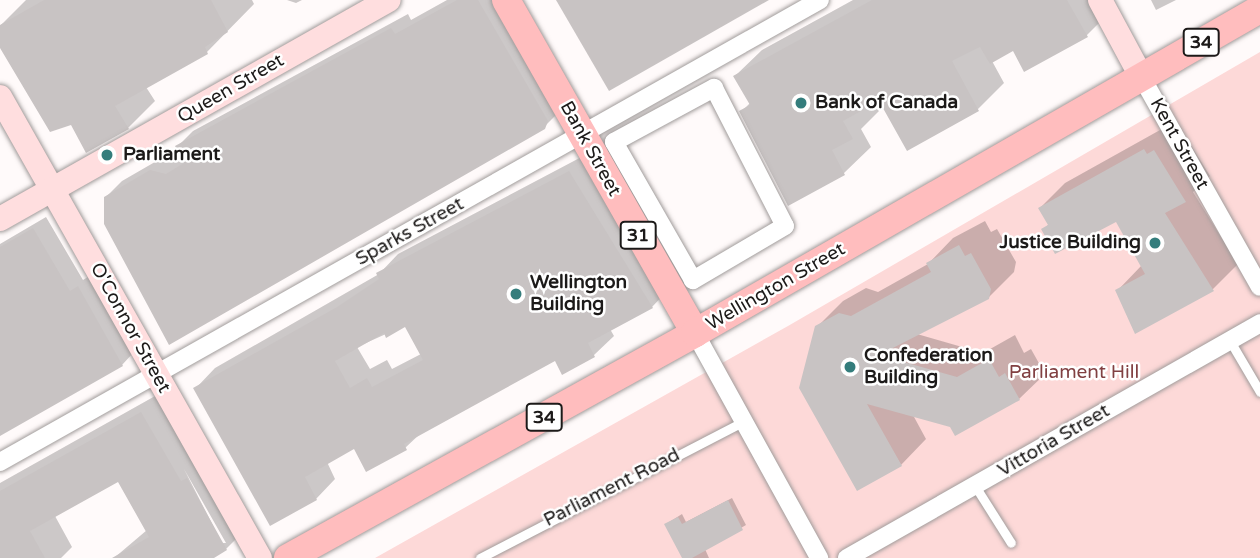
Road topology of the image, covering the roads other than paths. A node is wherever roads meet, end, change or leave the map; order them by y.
1 (389, 0) edge
2 (506, 0) edge
3 (820, 0) edge
4 (1100, 0) edge
5 (1260, 9) edge
6 (1142, 76) junction
7 (0, 97) edge
8 (582, 135) junction
9 (52, 190) junction
10 (0, 219) edge
11 (693, 280) joint
12 (1260, 287) edge
13 (1260, 323) edge
14 (695, 333) junction
15 (1230, 341) junction
16 (156, 374) junction
17 (1260, 392) edge
18 (746, 420) junction
19 (0, 462) edge
20 (975, 486) junction
21 (1011, 543) dead end
22 (260, 558) edge
23 (288, 558) edge
24 (480, 558) edge
25 (819, 558) edge
26 (847, 558) edge

1 - 9 main road, Queen Street
2 - 8 main road, Bank Street / 31
3 - 8 street, Sparks Street
4 - 6 main road, Kent Street
5 - 6 main road, Wellington Street / 34
6 - 12 street, Kent Street
6 - 14 main road, Wellington Street / 34
7 - 9 main road, O'Connor Street
8 - 14 main road, Bank Street / 31
8 - 16 street, Sparks Street
9 - 10 main road, Queen Street
9 - 16 main road, O'Connor Street
11 - 11 street
13 - 15 street, Vittoria Street
14 - 18 street
14 - 23 main road, Wellington Street / 34
15 - 17 lane
15 - 20 street, Vittoria Street
16 - 19 street, Sparks Street
16 - 22 main road, O'Connor Street
18 - 24 lane, Parliament Road
18 - 25 street
20 - 21 lane
20 - 26 street, Vittoria Street

